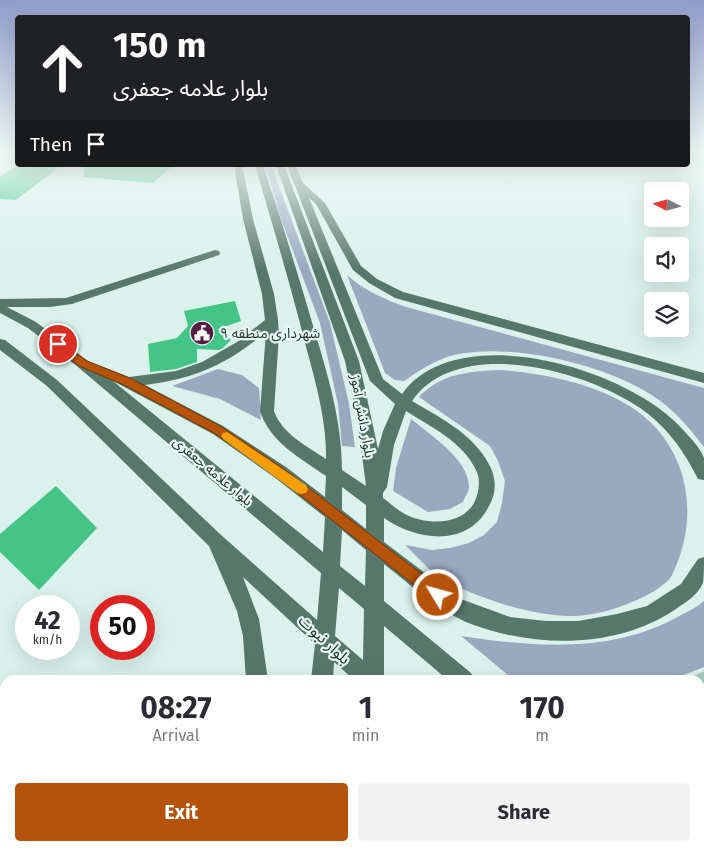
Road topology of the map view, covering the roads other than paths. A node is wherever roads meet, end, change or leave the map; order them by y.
1 (243, 191) edge
2 (267, 191) edge
3 (289, 191) edge
4 (302, 191) edge
5 (307, 191) edge
6 (215, 253) dead end
7 (0, 303) edge
8 (0, 308) edge
9 (272, 320) junction
10 (0, 342) edge
11 (83, 364) junction
12 (704, 378) edge
13 (128, 382) junction
14 (704, 474) edge
15 (375, 510) junction
16 (214, 539) junction
17 (704, 565) edge
18 (257, 675) edge
19 (322, 675) edge
20 (365, 675) edge
21 (371, 675) edge
22 (458, 675) edge

1 - 9 main road
2 - 19 main road
3 - 15 main road, بلوار دانش آموز
4 - 9 main road
5 - 12 main road
6 - 7 main road
8 - 11 main road, بلوار علامه جعفری
9 - 13 main road
10 - 16 main road
11 - 13 main road
11 - 22 main road, بلوار علامه جعفری
13 - 17 main road
14 - 15 main road
15 - 21 main road, بلوار دانش آموز
16 - 18 main road
16 - 20 main road, بلوار نبوت

